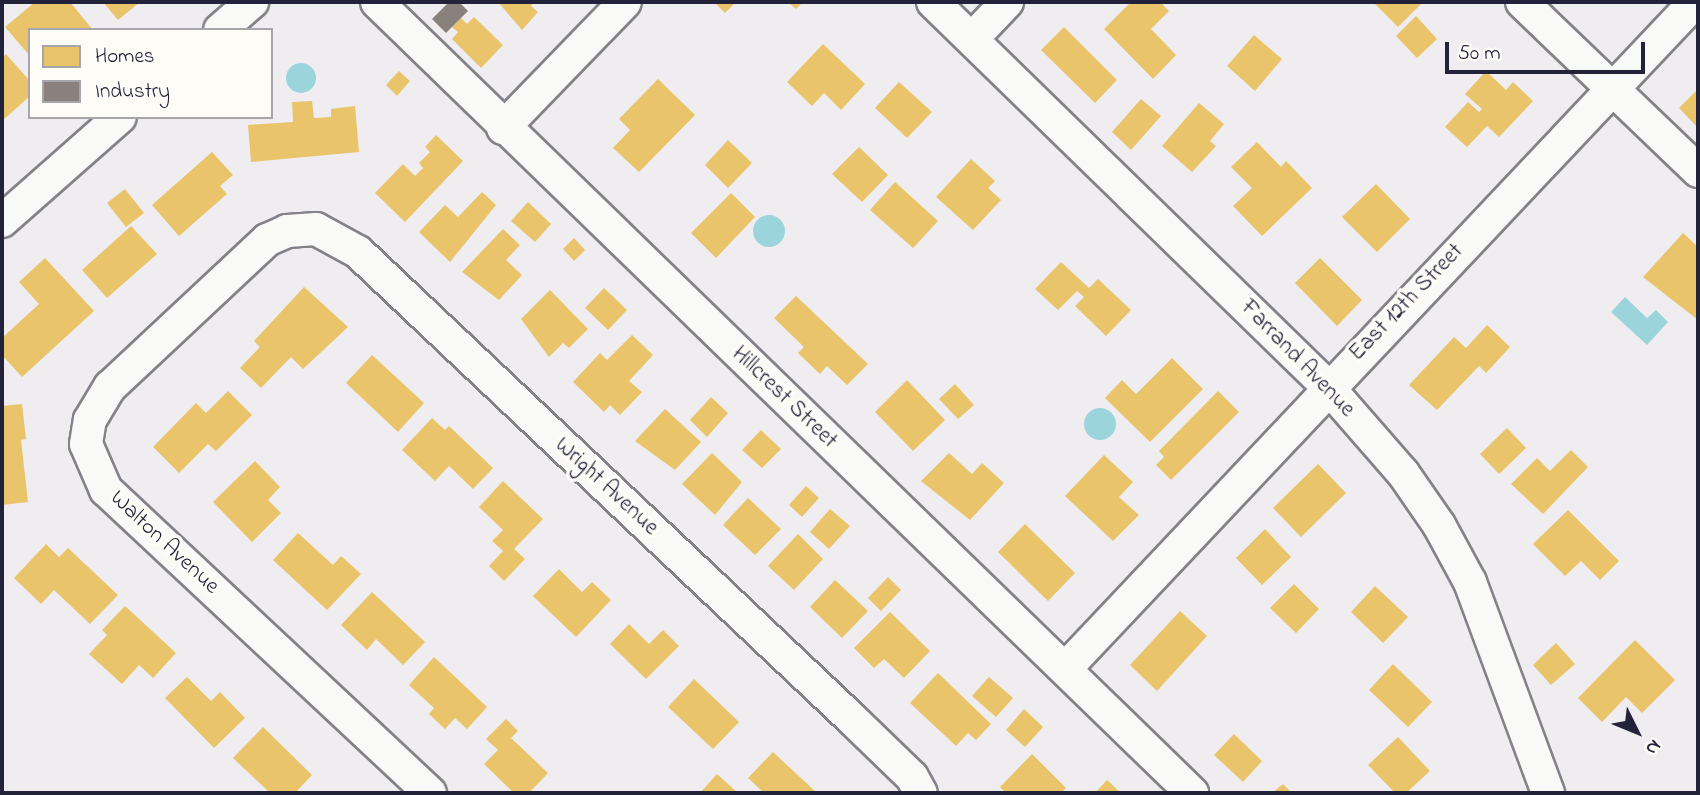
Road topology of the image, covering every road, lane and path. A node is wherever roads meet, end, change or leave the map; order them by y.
1 (252, 2) edge
2 (377, 2) edge
3 (625, 2) edge
4 (933, 2) edge
5 (1007, 2) edge
6 (1522, 2) edge
7 (1695, 2) edge
8 (222, 28) edge
9 (972, 39) junction
10 (1613, 89) junction
11 (118, 119) edge
12 (503, 128) junction
13 (1698, 171) edge
14 (2, 221) edge
15 (267, 240) joint
16 (1327, 386) junction
17 (1066, 668) junction
18 (430, 793) edge
19 (921, 793) edge
20 (1192, 793) edge
21 (1548, 793) edge

1 - 8 street
2 - 12 street, Hillcrest Street
3 - 12 street
4 - 9 street, Farrand Avenue
5 - 9 street
6 - 10 street
7 - 10 street, East 12th Street
9 - 16 street, Farrand Avenue
10 - 13 street
10 - 16 street, East 12th Street
11 - 14 street
12 - 17 street, Hillcrest Street
15 - 18 street, Walton Avenue
15 - 19 street, Wright Avenue
16 - 17 street, East 12th Street
16 - 21 street, Farrand Avenue
17 - 20 street, Hillcrest Street

